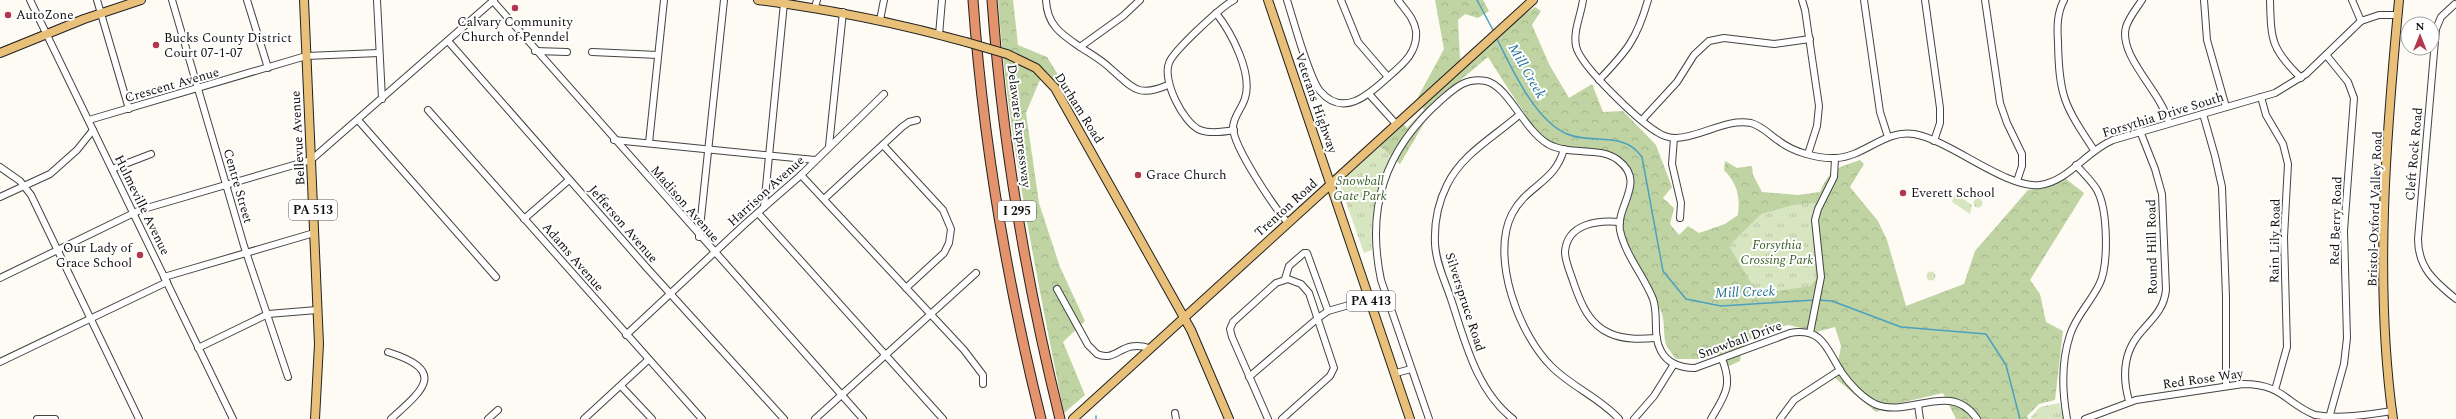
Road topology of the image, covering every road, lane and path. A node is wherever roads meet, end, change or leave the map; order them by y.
1 (30, 0) edge
2 (97, 0) edge
3 (141, 0) edge
4 (172, 0) edge
5 (247, 0) edge
6 (304, 0) edge
7 (377, 0) edge
8 (493, 0) edge
9 (664, 0) edge
10 (724, 0) edge
11 (758, 0) edge
12 (884, 0) edge
13 (942, 0) edge
14 (973, 0) edge
15 (992, 0) edge
16 (1046, 0) edge
17 (1140, 0) edge
18 (1234, 0) edge
19 (1268, 0) edge
20 (1287, 0) edge
21 (1341, 0) edge
22 (1398, 0) edge
23 (1533, 0) edge
24 (1583, 0) edge
25 (1648, 0) edge
26 (1802, 0) edge
27 (1864, 0) edge
28 (1925, 0) edge
29 (1986, 0) edge
30 (2064, 0) edge
31 (2142, 0) edge
32 (2204, 0) edge
33 (2270, 0) edge
34 (2352, 0) edge
35 (2399, 0) edge
36 (784, 3) junction
37 (2454, 3) edge
38 (816, 4) edge
39 (843, 12) junction
40 (101, 13) junction
41 (1216, 13) junction
42 (2398, 15) junction
43 (880, 20) junction
44 (2361, 21) junction
45 (47, 34) junction
46 (939, 35) junction
47 (1810, 39) junction
48 (448, 41) junction
49 (1080, 47) junction
50 (535, 50) junction
51 (567, 52) dead end
52 (592, 52) dead end
53 (0, 53) edge
54 (379, 53) junction
55 (658, 55) junction
56 (306, 56) junction
57 (2327, 56) junction
58 (268, 68) junction
59 (1388, 77) junction
60 (2301, 78) junction
61 (1600, 80) junction
62 (1168, 85) junction
63 (198, 88) junction
64 (884, 94) dead end
65 (1369, 94) junction
66 (2261, 97) junction
67 (382, 99) junction
68 (1415, 107) junction
69 (2226, 107) junction
70 (129, 109) junction
71 (428, 110) dead end
72 (2203, 114) junction
73 (1519, 115) junction
74 (1424, 116) junction
75 (88, 120) junction
76 (358, 120) junction
77 (917, 120) dead end
78 (1642, 120) junction
79 (2169, 123) junction
80 (1396, 124) junction
81 (93, 130) junction
82 (1234, 130) junction
83 (2140, 131) junction
84 (1888, 137) junction
85 (1674, 138) junction
86 (614, 140) junction
87 (1934, 141) junction
88 (649, 143) junction
89 (829, 146) junction
90 (883, 146) junction
91 (709, 149) junction
92 (1564, 149) junction
93 (2094, 150) junction
94 (151, 154) dead end
95 (1808, 154) junction
96 (769, 155) junction
97 (1835, 158) junction
98 (311, 160) junction
99 (815, 160) junction
100 (2076, 165) junction
101 (0, 167) edge
102 (112, 169) junction
103 (801, 175) junction
104 (570, 180) junction
105 (2017, 181) junction
106 (1331, 183) junction
107 (226, 185) junction
108 (25, 186) junction
109 (0, 197) edge
110 (824, 199) junction
111 (764, 207) junction
112 (133, 213) junction
113 (758, 213) junction
114 (1680, 218) dead end
115 (524, 219) junction
116 (1620, 222) junction
117 (1288, 223) junction
118 (314, 233) junction
119 (700, 237) junction
120 (58, 249) junction
121 (247, 253) junction
122 (714, 253) junction
123 (976, 273) dead end
124 (496, 277) dead end
125 (0, 278) edge
126 (1285, 279) junction
127 (166, 280) junction
128 (906, 288) junction
129 (1057, 289) dead end
130 (671, 294) junction
131 (1370, 299) junction
132 (2456, 299) edge
133 (317, 310) junction
134 (1328, 311) junction
135 (268, 314) junction
136 (931, 315) junction
137 (1184, 317) junction
138 (91, 318) junction
139 (1318, 318) junction
140 (1810, 333) junction
141 (626, 335) junction
142 (1657, 338) junction
143 (198, 348) junction
144 (1149, 348) junction
145 (388, 352) dead end
146 (886, 355) junction
147 (1722, 359) junction
148 (648, 360) junction
149 (0, 362) edge
150 (1674, 364) junction
151 (1411, 369) junction
152 (1840, 370) junction
153 (1396, 373) junction
154 (288, 377) dead end
155 (1249, 377) junction
156 (983, 384) dead end
157 (621, 386) junction
158 (2226, 386) junction
159 (2275, 390) junction
160 (842, 395) junction
161 (2128, 401) junction
162 (1918, 405) junction
163 (498, 410) dead end
164 (2392, 415) edge
165 (2329, 418) edge
166 (2352, 418) edge
167 (37, 419) edge
168 (55, 419) edge
169 (140, 419) edge
170 (233, 419) edge
171 (315, 419) edge
172 (391, 419) edge
173 (488, 419) edge
174 (584, 419) edge
175 (652, 419) edge
176 (702, 419) edge
177 (784, 419) edge
178 (815, 419) edge
179 (863, 419) edge
180 (943, 419) edge
181 (1041, 419) edge
182 (1060, 419) edge
183 (1073, 419) edge
184 (1229, 419) edge
185 (1268, 419) edge
186 (1282, 419) edge
187 (1410, 419) edge
188 (1428, 419) edge
189 (1513, 419) edge
190 (1619, 419) edge
191 (1634, 419) edge
192 (1711, 419) edge
193 (1780, 419) edge
194 (1920, 419) edge
195 (1977, 419) edge
196 (2067, 419) edge
197 (2085, 419) edge

1 - 45 street, Hulmeville Avenue
2 - 40 street
3 - 40 main road
4 - 63 street, Centre Street
5 - 58 street
6 - 56 main road, Bellevue Avenue / PA 513
7 - 54 street
8 - 48 street
8 - 50 street, Madison Avenue
9 - 55 street
10 - 91 street
11 - 36 main road, Durham Road
12 - 43 street
13 - 46 street
14 - 181 highway, I 295
15 - 182 highway, Delaware Expressway / I 295
16 - 49 street
17 - 49 street
18 - 41 street
19 - 106 main road, Veterans Highway / PA 413
20 - 65 street
21 - 59 street
22 - 59 street
23 - 68 main road, Trenton Road
24 - 61 street
25 - 61 street
26 - 47 street
27 - 84 street
28 - 87 street
29 - 105 street
30 - 93 street
31 - 79 street
32 - 69 street
33 - 60 street
34 - 44 street
35 - 42 main road, Bristol-Oxford Valley Road
36 - 38 main road, Durham Road
36 - 96 street
37 - 132 street, Cleft Rock Road
38 - 39 main road, Durham Road
39 - 43 main road, Durham Road
39 - 89 street
40 - 45 main road
40 - 70 street
41 - 62 street
41 - 82 street
42 - 44 street, Forsythia Drive South
42 - 164 main road, Bristol-Oxford Valley Road
43 - 46 main road, Durham Road
44 - 57 street, Forsythia Drive South
45 - 53 main road
45 - 75 street, Hulmeville Avenue
46 - 137 main road, Durham Road, bridge
47 - 78 street
47 - 95 street
48 - 67 street
48 - 104 street, Jefferson Avenue
49 - 62 street
50 - 51 street
50 - 86 street, Madison Avenue
52 - 55 street
54 - 56 street, Crescent Avenue
54 - 67 street
55 - 88 street
56 - 58 street, Crescent Avenue
56 - 98 main road, Bellevue Avenue / PA 513
57 - 60 street, Forsythia Drive South
57 - 165 street, Red Berry Road
58 - 63 street, Crescent Avenue
59 - 65 street
60 - 66 street, Forsythia Drive South
61 - 78 street
62 - 82 street
63 - 70 street, Crescent Avenue
63 - 107 street, Centre Street
64 - 89 street, Harrison Avenue
65 - 80 street
66 - 69 street, Forsythia Drive South
66 - 159 street, Rain Lily Road
67 - 76 street
68 - 74 street
68 - 80 main road, Trenton Road
69 - 72 street, Forsythia Drive South
70 - 75 street, Crescent Avenue
71 - 115 street, Adams Avenue
72 - 79 street, Forsythia Drive South
72 - 158 street
73 - 74 street
73 - 92 street
73 - 189 street, Silverspruce Road
74 - 151 street
75 - 81 street, Hulmeville Avenue
76 - 98 street
76 - 124 street
77 - 90 street
78 - 85 street
79 - 83 street, Forsythia Drive South
80 - 106 main road, Trenton Road
81 - 102 street, Hulmeville Avenue
81 - 108 street
82 - 117 street
83 - 93 street, Forsythia Drive South
83 - 161 street, Round Hill Road
84 - 87 street, Forsythia Drive South
84 - 97 street, Forsythia Drive South
85 - 95 street, Forsythia Drive South
85 - 114 street
86 - 88 street
86 - 119 street, Madison Avenue
87 - 105 street, Forsythia Drive South
88 - 91 street
89 - 99 street, Harrison Avenue
90 - 110 street
90 - 128 street
91 - 96 street
91 - 119 street
92 - 116 street
92 - 190 street
93 - 100 street, Forsythia Drive South
94 - 102 street
95 - 97 street, Forsythia Drive South
96 - 99 street
96 - 111 street
97 - 140 street
98 - 107 street
98 - 118 main road, Bellevue Avenue / PA 513
99 - 103 street, Harrison Avenue
100 - 105 street, Forsythia Drive South
100 - 196 street
101 - 108 street
102 - 112 street, Hulmeville Avenue
103 - 110 street
103 - 111 street, Harrison Avenue
104 - 115 street
104 - 130 street, Jefferson Avenue
106 - 117 main road, Trenton Road
106 - 131 main road, Veterans Highway / PA 413
107 - 112 street
107 - 121 street, Centre Street
108 - 109 street
108 - 120 street
110 - 128 street
111 - 113 street, Harrison Avenue
112 - 120 street
112 - 127 street, Hulmeville Avenue
113 - 122 street, Harrison Avenue
113 - 146 street
115 - 141 street, Adams Avenue
116 - 142 street
116 - 142 street
117 - 137 main road, Trenton Road
118 - 121 street
118 - 133 main road, Bellevue Avenue / PA 513
119 - 122 street, Madison Avenue
120 - 125 street
120 - 138 street
121 - 127 street
121 - 135 street, Centre Street
122 - 130 street, Harrison Avenue
122 - 160 street, Madison Avenue
123 - 136 street
126 - 134 street
126 - 139 street
126 - 155 street
127 - 138 street
127 - 143 street, Hulmeville Avenue
128 - 136 street
129 - 144 street
130 - 141 street, Harrison Avenue
130 - 177 street, Jefferson Avenue
131 - 134 street
131 - 153 main road, Veterans Highway / PA 413
133 - 135 street
133 - 171 main road, Bellevue Avenue / PA 513
134 - 139 street
135 - 143 street
135 - 154 street, Centre Street
136 - 146 street
136 - 156 street
137 - 144 main road, Trenton Road
137 - 184 main road, Durham Road
138 - 149 street
138 - 169 street
139 - 155 street
139 - 186 street
140 - 147 street, Snowball Drive
140 - 152 street
141 - 148 street, Adams Avenue
142 - 150 street
143 - 170 street, Hulmeville Avenue
144 - 183 main road, Trenton Road
145 - 172 street
146 - 160 street
146 - 180 street
147 - 150 street, Snowball Drive
147 - 192 street
148 - 157 street
148 - 176 street, Adams Avenue
150 - 191 street
151 - 153 street
151 - 188 street
152 - 162 street
152 - 193 street
153 - 187 main road, Veterans Highway / PA 413
155 - 185 street
157 - 174 street
157 - 175 street
158 - 159 street, Red Rose Way
158 - 161 street, Red Rose Way
159 - 165 street, Red Rose Way
160 - 178 street
160 - 179 street, Madison Avenue
161 - 197 street, Red Rose Way
162 - 194 street
162 - 195 street
163 - 173 street
164 - 166 street, Red Rose Way
165 - 166 street, Red Rose Way
167 - 168 street

